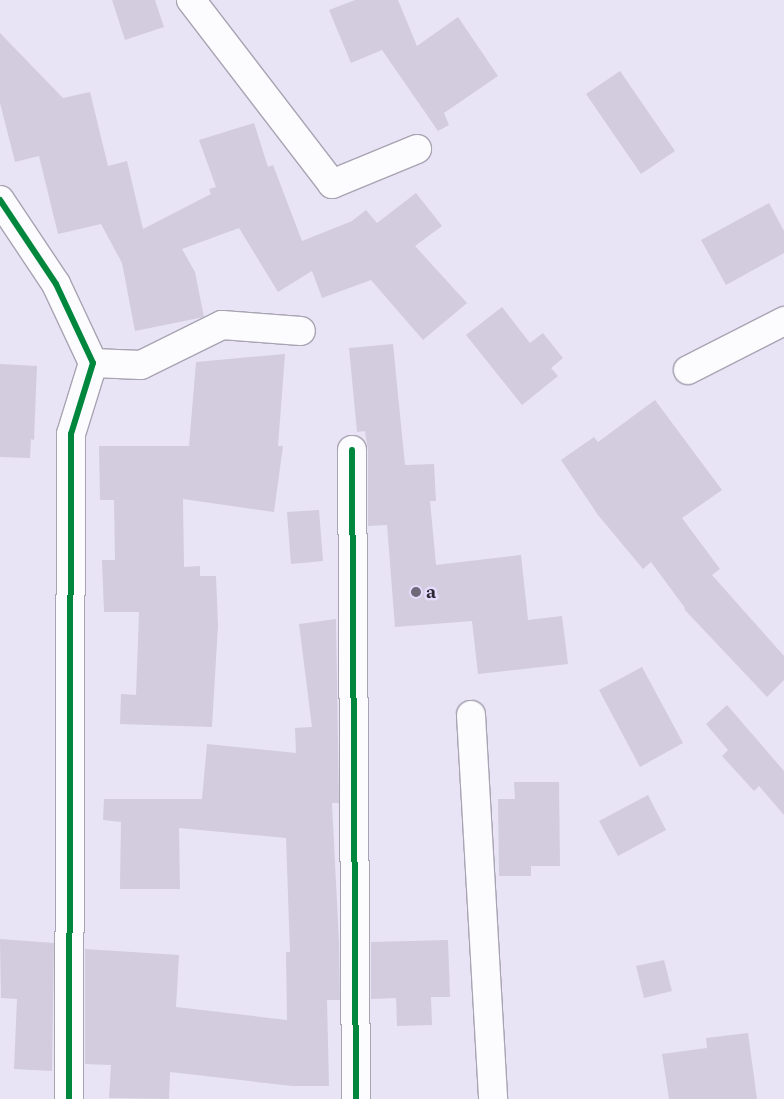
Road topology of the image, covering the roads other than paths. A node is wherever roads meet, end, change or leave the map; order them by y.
1 (191, 0) edge
2 (416, 149) dead end
3 (0, 200) edge
4 (784, 322) edge
5 (301, 330) dead end
6 (93, 363) junction
7 (688, 370) dead end
8 (352, 450) dead end
9 (471, 715) dead end
10 (69, 1099) edge
11 (356, 1099) edge
12 (493, 1099) edge

1 - 2 street
3 - 6 street
4 - 7 street
5 - 6 street
6 - 10 street
8 - 11 street
9 - 12 street

